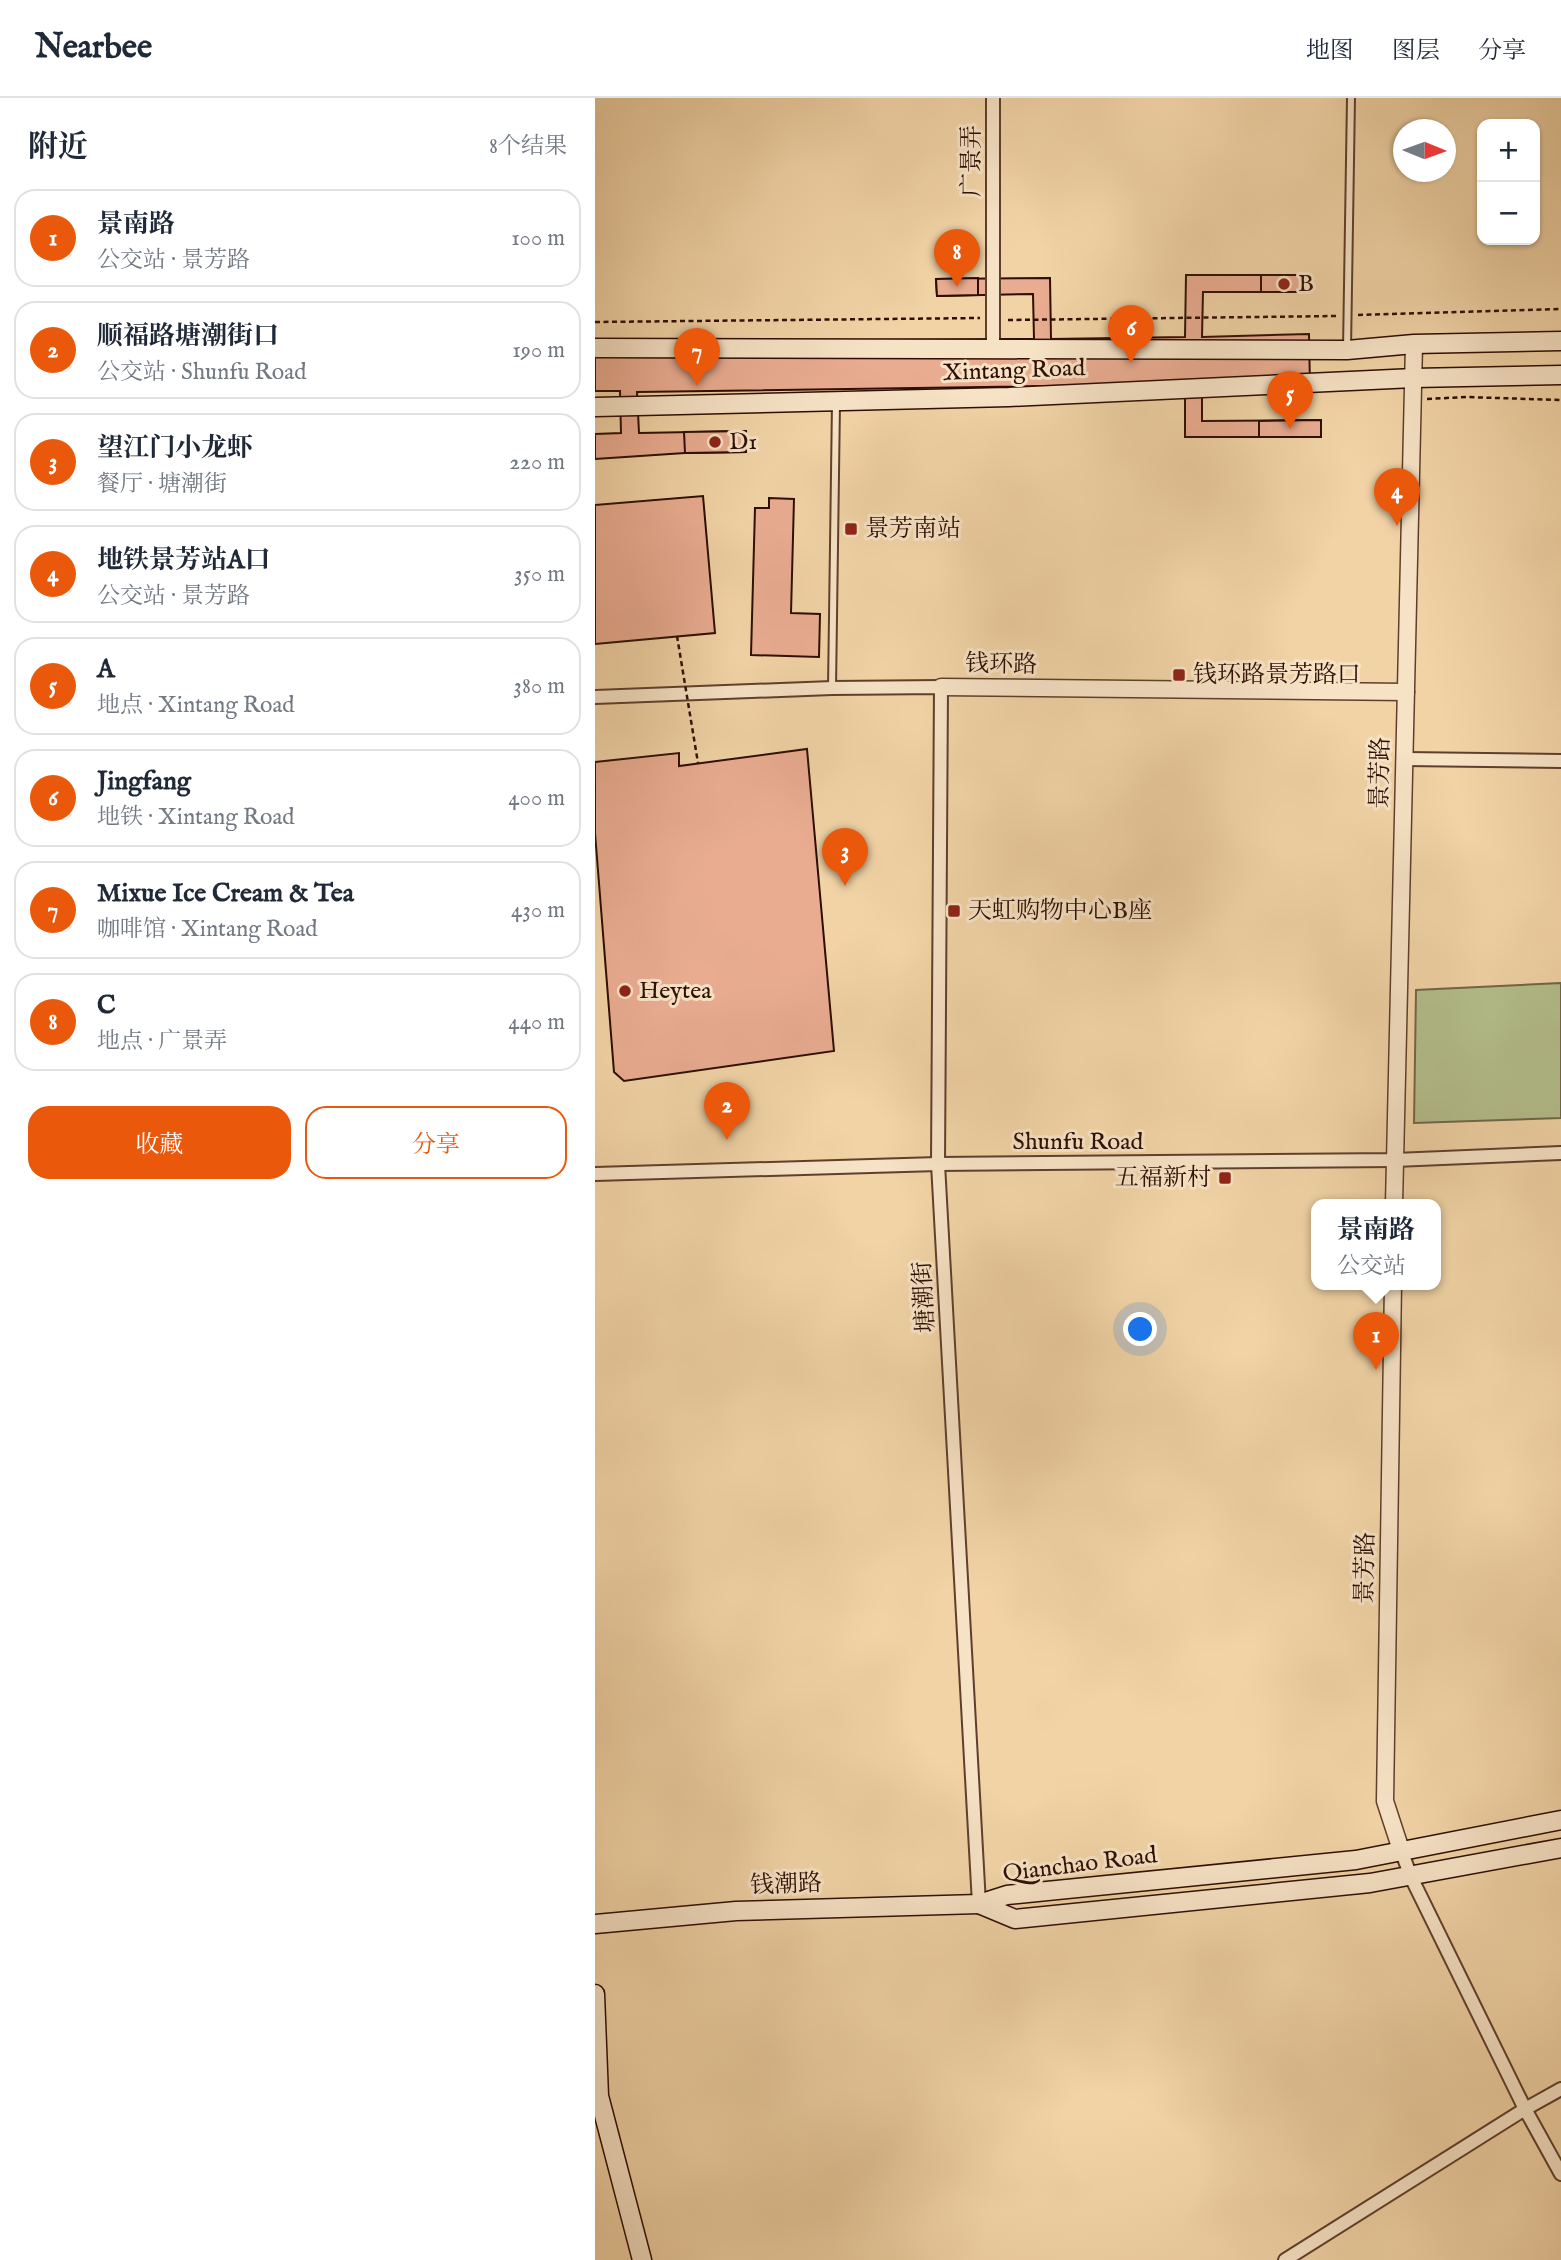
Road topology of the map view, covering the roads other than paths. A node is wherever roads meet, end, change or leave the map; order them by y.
1 (993, 98) edge
2 (1352, 98) edge
3 (1561, 341) edge
4 (1414, 344) junction
5 (595, 348) edge
6 (993, 349) junction
7 (1347, 351) junction
8 (1561, 375) edge
9 (1414, 378) junction
10 (836, 401) junction
11 (595, 407) edge
12 (941, 687) junction
13 (832, 688) junction
14 (1406, 692) junction
15 (595, 697) edge
16 (1405, 759) junction
17 (1561, 761) edge
18 (1561, 1153) edge
19 (1395, 1160) junction
20 (938, 1164) junction
21 (595, 1174) edge
22 (1394, 1199) edge
23 (1393, 1290) edge
24 (1561, 1820) edge
25 (1561, 1848) edge
26 (1401, 1850) junction
27 (1411, 1877) junction
28 (979, 1904) junction
29 (595, 1924) edge
30 (595, 1994) edge
31 (1561, 2089) edge
32 (1525, 2109) junction
33 (1561, 2174) edge
34 (642, 2260) edge
35 (1285, 2260) edge

1 - 6 street, 广景弄
2 - 7 lane
3 - 4 main road, Xintang Road
4 - 7 main road, Xintang Road
4 - 9 street, 景芳路
5 - 6 main road, Xintang Road
6 - 7 main road, Xintang Road
8 - 9 main road, Xintang Road
9 - 10 main road, Xintang Road
9 - 14 street, 景芳路
10 - 11 main road, Xintang Road
10 - 13 lane
12 - 13 street, 钱环路
12 - 14 street, 钱环路
12 - 20 street, 塘潮街
13 - 15 street, 钱环路
14 - 16 street, 景芳路
16 - 17 street
16 - 19 street, 景芳路
18 - 19 street, Shunfu Road
19 - 20 street, Shunfu Road
19 - 22 street, 景芳路
20 - 21 street, Shunfu Road
20 - 28 street, 塘潮街
23 - 26 street, 景芳路
24 - 26 main road, Qianchao Road
25 - 27 main road, Qianchao Road
26 - 27 street
26 - 28 main road, Qianchao Road
27 - 28 main road, Qianchao Road
27 - 32 street
28 - 29 main road, 钱潮路
30 - 34 main road
31 - 32 street
32 - 33 street
32 - 35 street

